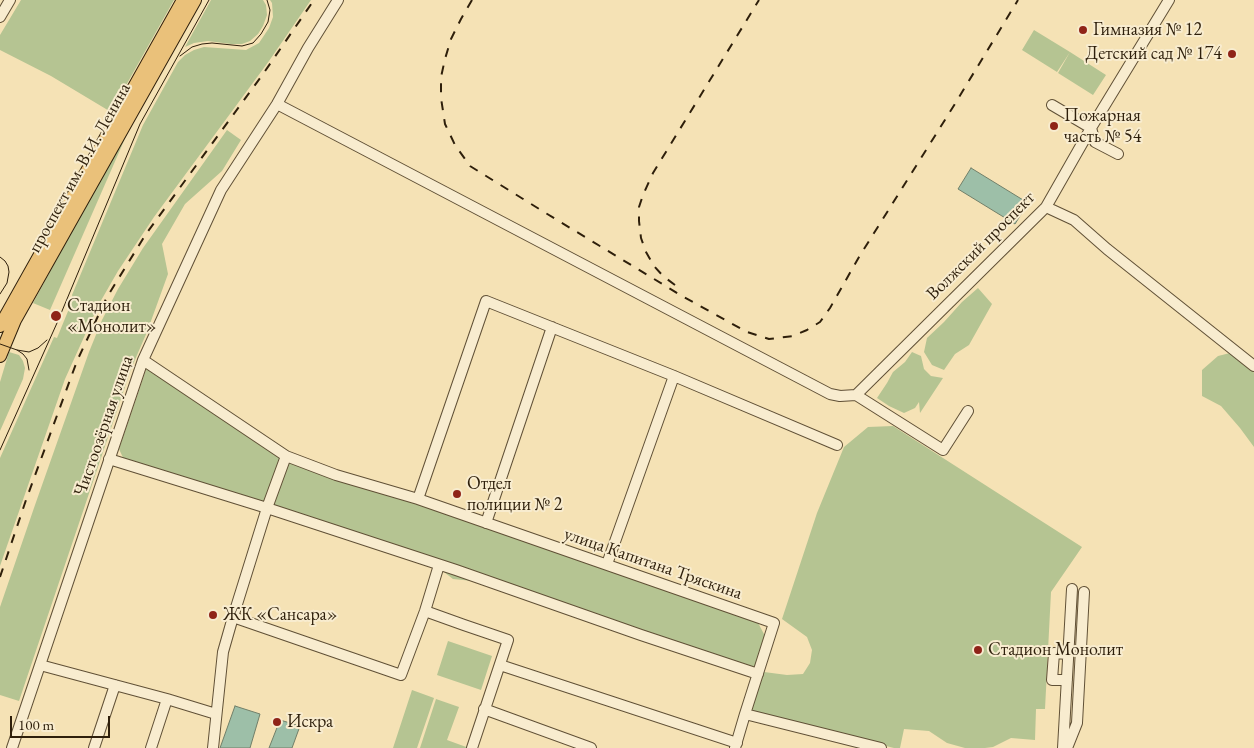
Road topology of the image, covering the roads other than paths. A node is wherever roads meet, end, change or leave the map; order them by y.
1 (10, 0) edge
2 (183, 0) edge
3 (195, 0) edge
4 (338, 0) edge
5 (1169, 0) edge
6 (0, 17) edge
7 (277, 104) junction
8 (1052, 105) dead end
9 (1091, 128) junction
10 (1118, 154) dead end
11 (1046, 207) junction
12 (552, 327) junction
13 (2, 332) edge
14 (1, 352) edge
15 (144, 360) junction
16 (1254, 366) edge
17 (674, 376) junction
18 (856, 395) junction
19 (968, 411) dead end
20 (837, 445) dead end
21 (286, 456) junction
22 (109, 458) junction
23 (418, 499) junction
24 (267, 508) junction
25 (486, 523) junction
26 (607, 564) junction
27 (440, 565) junction
28 (1072, 589) dead end
29 (1084, 592) dead end
30 (425, 611) junction
31 (232, 617) junction
32 (1068, 654) junction
33 (40, 665) junction
34 (500, 665) junction
35 (1053, 666) junction
36 (1068, 667) junction
37 (758, 674) junction
38 (1067, 680) junction
39 (115, 685) junction
40 (167, 699) junction
41 (484, 709) junction
42 (216, 714) junction
43 (745, 714) junction
44 (1064, 723) junction
45 (1077, 723) junction
46 (736, 746) edge
47 (12, 748) edge
48 (94, 748) edge
49 (151, 748) edge
50 (213, 748) edge
51 (472, 748) edge
52 (591, 748) edge
53 (881, 748) edge
54 (1063, 748) edge
55 (1067, 748) edge

1 - 6 street
2 - 13 main road, проспект им. В.И. Ленина
3 - 13 main road, проспект им. В.И. Ленина
4 - 7 street, Чистоозёрная улица
5 - 9 street, Волжский проспект
7 - 15 street, Чистоозёрная улица
7 - 18 street
8 - 9 street
9 - 10 street
9 - 11 street, Волжский проспект
11 - 16 street
11 - 18 street, Волжский проспект
12 - 17 street
12 - 23 street
12 - 25 street
13 - 14 main road, проспект им. В.И. Ленина
15 - 21 street, улица Капитана Тряскина
15 - 22 street, Чистоозёрная улица
17 - 20 street
17 - 26 street
18 - 19 street
21 - 23 street, улица Капитана Тряскина
21 - 24 street
22 - 24 street
22 - 33 street, Чистоозёрная улица
23 - 25 street, улица Капитана Тряскина
24 - 27 street
24 - 31 street
25 - 26 street, улица Капитана Тряскина
26 - 37 street, улица Капитана Тряскина
27 - 30 street
27 - 37 street
28 - 32 street
29 - 45 street
30 - 31 street
30 - 34 street
31 - 42 street
32 - 35 street
32 - 36 street
33 - 39 street
33 - 47 street, Чистоозёрная улица
34 - 41 street
34 - 46 street
35 - 36 street
35 - 38 street
36 - 38 street
37 - 43 street
38 - 44 street
39 - 40 street
39 - 48 street
40 - 42 street
40 - 49 street
41 - 51 street
41 - 52 street
42 - 50 street
43 - 46 street
43 - 53 street
44 - 45 street
44 - 54 street
45 - 55 street

